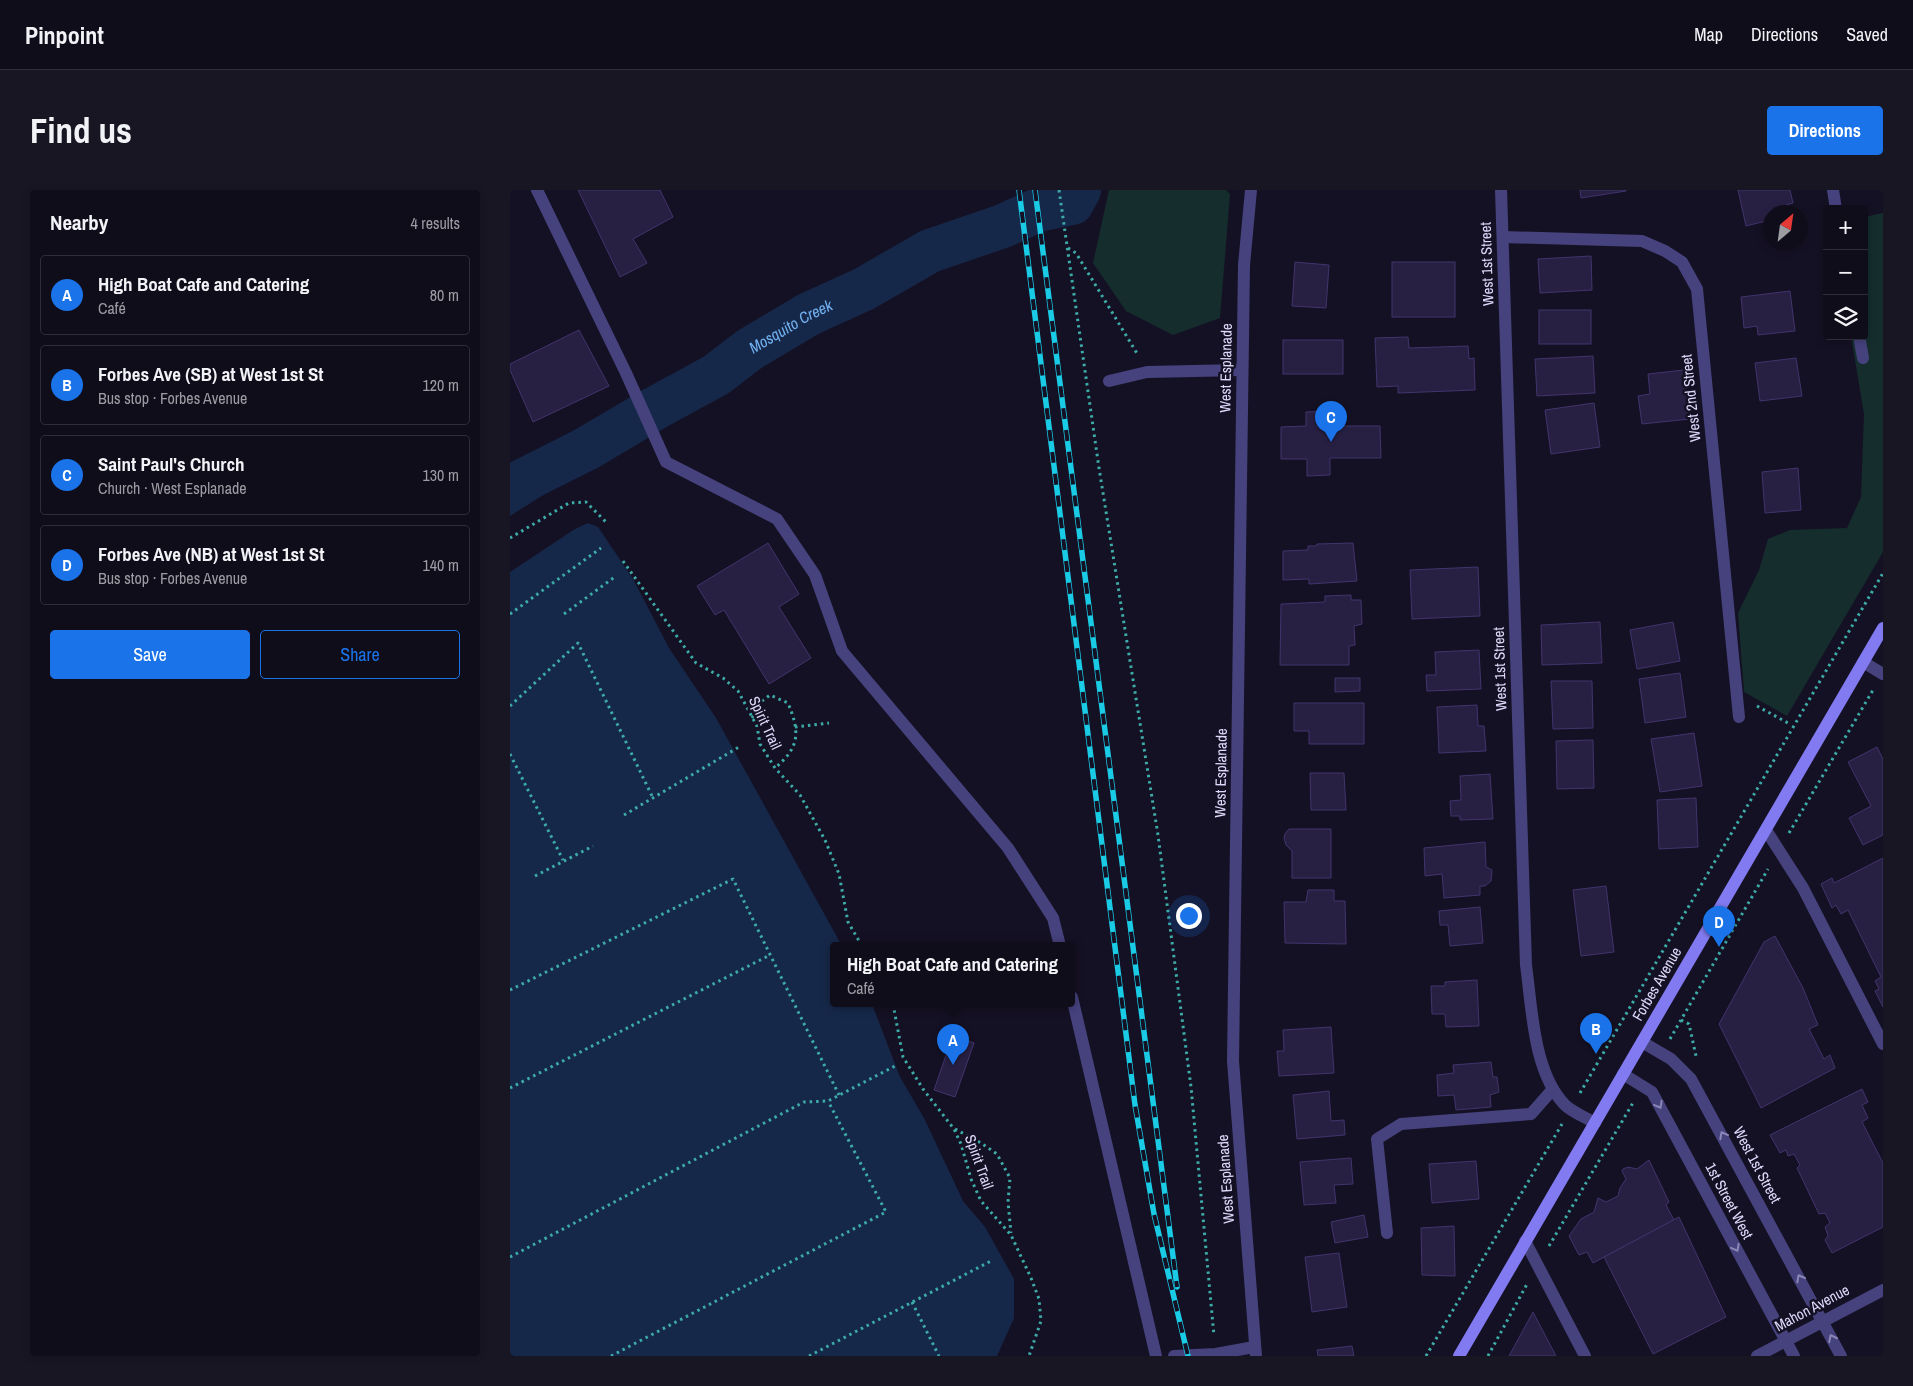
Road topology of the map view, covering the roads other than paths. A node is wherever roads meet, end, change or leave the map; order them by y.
1 (537, 190) edge
2 (1251, 190) edge
3 (1501, 190) edge
4 (1833, 190) edge
5 (1835, 205) edge
6 (1503, 237) junction
7 (1860, 340) edge
8 (1863, 358) dead end
9 (1242, 370) junction
10 (1109, 382) dead end
11 (1883, 628) edge
12 (1863, 662) junction
13 (1883, 674) edge
14 (1739, 717) dead end
15 (1766, 830) junction
16 (1059, 942) edge
17 (1074, 1007) edge
18 (1642, 1042) junction
19 (1883, 1044) edge
20 (1623, 1074) junction
21 (1553, 1089) junction
22 (1595, 1123) junction
23 (1387, 1233) dead end
24 (1526, 1241) junction
25 (1883, 1290) edge
26 (1823, 1321) junction
27 (1786, 1341) junction
28 (1255, 1352) edge
29 (1156, 1356) edge
30 (1174, 1356) edge
31 (1459, 1356) edge
32 (1584, 1356) edge
33 (1757, 1356) edge
34 (1794, 1356) edge
35 (1841, 1356) edge

1 - 16 street
2 - 9 street, West Esplanade
3 - 6 street, West 1st Street
4 - 5 street
6 - 14 street, West 2nd Street
6 - 21 street, West 1st Street
7 - 8 street
9 - 10 street
9 - 28 street, West Esplanade
11 - 12 main road, Forbes Avenue
12 - 13 street
12 - 15 main road, Forbes Avenue
15 - 18 main road, Forbes Avenue
15 - 19 street
17 - 29 street
18 - 20 main road, Forbes Avenue
26 -> 18 street, West 1st Street
20 - 22 main road, Forbes Avenue
20 -> 27 street, 1st Street West
21 - 22 street, West 1st Street
21 - 23 street
22 - 24 main road, Forbes Avenue
24 - 31 main road, Forbes Avenue
24 - 32 street
25 - 26 street, Mahon Avenue
26 - 27 street, Mahon Avenue
35 -> 26 street
27 - 33 street, Mahon Avenue
27 - 34 street, 1st Street West
28 - 30 street

